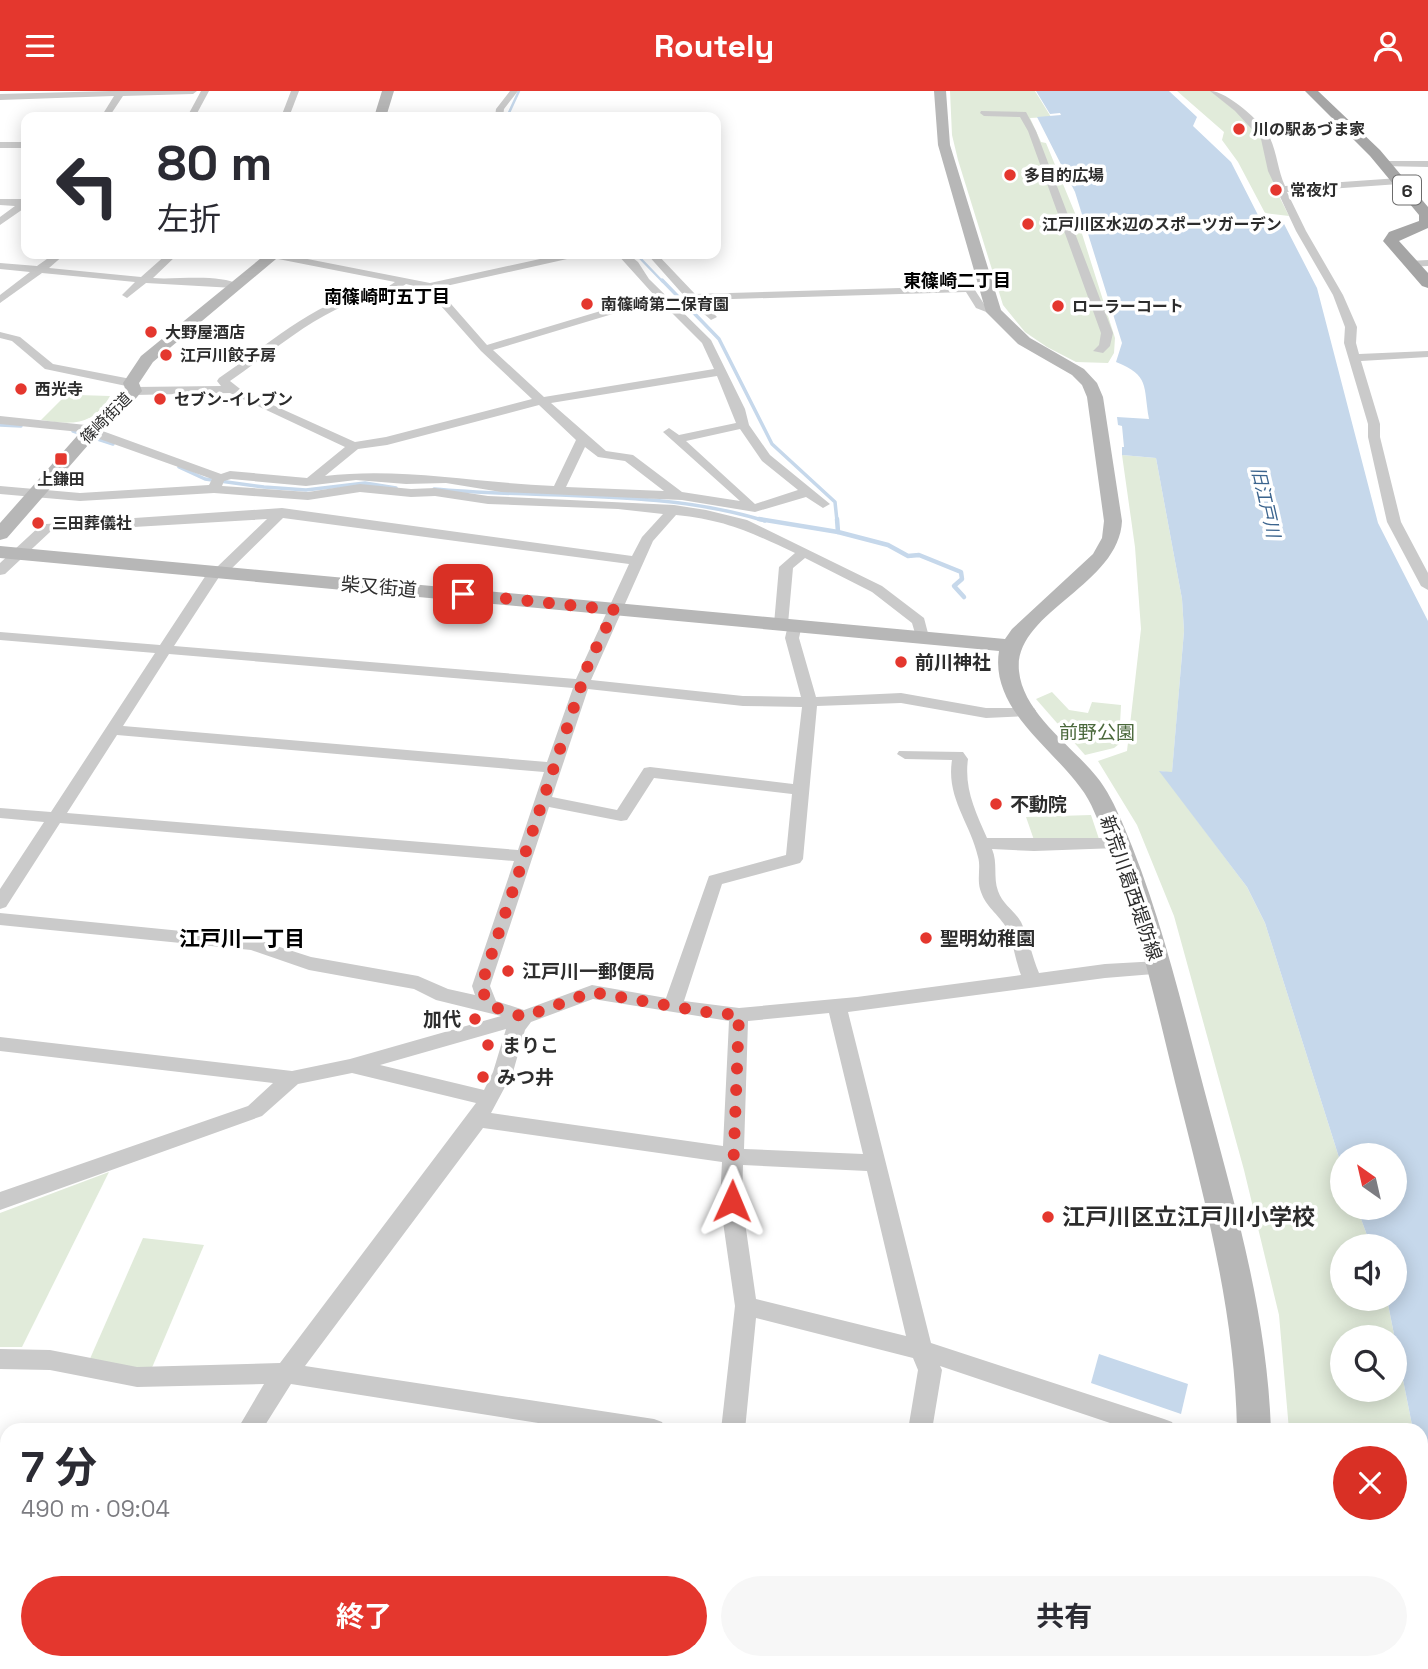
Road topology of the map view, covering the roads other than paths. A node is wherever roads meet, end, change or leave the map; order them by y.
1 (193, 91) edge
2 (205, 91) edge
3 (295, 91) edge
4 (388, 91) edge
5 (514, 91) edge
6 (940, 91) edge
7 (1214, 91) edge
8 (1311, 91) edge
9 (159, 92) edge
10 (120, 93) junction
11 (0, 97) edge
12 (108, 112) edge
13 (194, 112) edge
14 (287, 112) edge
15 (382, 112) edge
16 (500, 112) edge
17 (984, 113) dead end
18 (0, 145) edge
19 (21, 145) edge
20 (1384, 164) junction
21 (1428, 164) edge
22 (1399, 181) junction
23 (1283, 189) junction
24 (0, 202) edge
25 (1423, 202) edge
26 (21, 203) edge
27 (21, 206) edge
28 (0, 222) edge
29 (53, 259) edge
30 (168, 259) edge
31 (268, 259) edge
32 (298, 259) edge
33 (553, 259) edge
34 (627, 259) edge
35 (657, 259) edge
36 (1428, 263) edge
37 (1409, 264) junction
38 (0, 266) edge
39 (40, 269) junction
40 (145, 280) junction
41 (404, 281) junction
42 (1428, 283) edge
43 (234, 285) junction
44 (430, 286) junction
45 (127, 295) dead end
46 (661, 296) junction
47 (691, 297) junction
48 (0, 300) edge
49 (994, 312) junction
50 (711, 317) dead end
51 (0, 335) edge
52 (485, 349) junction
53 (1099, 351) dead end
54 (1428, 354) edge
55 (1355, 358) junction
56 (719, 372) junction
57 (132, 387) junction
58 (230, 389) junction
59 (542, 401) junction
60 (0, 420) edge
61 (743, 425) junction
62 (0, 427) edge
63 (88, 435) junction
64 (583, 439) junction
65 (354, 446) junction
66 (311, 481) junction
67 (216, 484) junction
68 (0, 490) edge
69 (558, 491) junction
70 (807, 492) junction
71 (40, 493) junction
72 (299, 495) junction
73 (678, 502) junction
74 (823, 504) dead end
75 (755, 508) junction
76 (281, 514) junction
77 (742, 523) junction
78 (0, 534) edge
79 (804, 552) junction
80 (10, 553) edge
81 (639, 561) junction
82 (0, 571) edge
83 (217, 572) junction
84 (1428, 586) edge
85 (615, 610) junction
86 (788, 625) junction
87 (0, 636) edge
88 (922, 637) junction
89 (1010, 646) junction
90 (165, 650) junction
91 (583, 684) junction
92 (810, 702) junction
93 (1028, 711) junction
94 (113, 730) junction
95 (905, 754) dead end
96 (555, 768) junction
97 (803, 790) junction
98 (543, 801) junction
99 (0, 813) edge
100 (56, 817) junction
101 (1118, 842) junction
102 (983, 843) junction
103 (523, 856) junction
104 (0, 903) edge
105 (0, 919) edge
106 (1159, 968) junction
107 (1034, 982) junction
108 (488, 1005) junction
109 (673, 1006) junction
110 (837, 1006) junction
111 (739, 1015) junction
112 (524, 1017) junction
113 (0, 1044) edge
114 (350, 1066) junction
115 (292, 1078) junction
116 (490, 1099) junction
117 (478, 1119) junction
118 (732, 1153) junction
119 (875, 1163) junction
120 (0, 1201) edge
121 (746, 1307) junction
122 (921, 1350) junction
123 (0, 1359) edge
124 (287, 1373) junction
125 (253, 1423) edge
126 (609, 1423) edge
127 (734, 1423) edge
128 (921, 1423) edge
129 (1143, 1423) edge
130 (1254, 1423) edge

1 - 9 street
2 - 13 street
3 - 14 street
4 - 15 main road
5 - 16 street
6 - 49 main road
7 - 23 street
8 - 20 main road, 6
9 - 10 street
10 - 11 street
10 - 12 street
17 - 53 street
18 - 19 street
20 - 21 street
20 - 22 main road, 6
22 - 23 street
22 - 25 main road, 6
23 - 55 street
24 - 26 street
25 - 37 main road, 6
27 - 28 street
29 - 39 street
30 - 40 street
31 - 43 main road, 篠崎街道
32 - 41 street
33 - 44 street
34 - 46 street
35 - 47 street
36 - 37 street
37 - 42 main road, 6
38 - 39 street
39 - 40 street
39 - 48 street
40 - 43 street
40 - 45 street
41 - 44 street
41 - 58 street
43 - 57 main road, 篠崎街道
44 - 52 street
46 - 52 street
46 - 56 street
47 - 49 street
47 - 50 street
49 - 89 main road
51 - 57 street
52 - 59 street
54 - 55 street
55 - 84 street
56 - 59 street
56 - 61 street
57 - 58 street
57 - 63 main road, 篠崎街道
58 - 65 street
59 - 64 street
59 - 65 street
60 - 63 street
61 - 70 street
61 - 75 street
62 - 63 street
63 - 67 street
63 - 71 main road, 篠崎街道
64 - 69 street
64 - 73 street
65 - 66 street
66 - 67 street
66 - 69 street
67 - 71 street
67 - 72 street
68 - 71 street
69 - 73 street
70 - 74 street
70 - 75 street
71 - 78 main road, 篠崎街道
72 - 73 street
72 - 76 street
73 - 75 street
73 - 77 street
73 - 81 street
75 - 77 street
76 - 80 street
76 - 81 street
76 - 83 street
77 - 79 street
79 - 86 street
79 - 88 street
80 - 82 street
80 - 83 main road, 柴又街道
81 - 85 street
83 - 85 main road, 柴又街道
83 - 90 street
85 - 86 main road, 柴又街道
85 - 91 street
86 - 88 main road, 柴又街道
86 - 92 street
87 - 90 street
88 - 89 main road, 柴又街道
89 - 93 main road, 新荒川葛西堤防線
90 - 91 street
90 - 94 street
91 - 92 street
91 - 96 street
92 - 93 street
92 - 97 street
93 - 101 main road, 新荒川葛西堤防線
94 - 96 street
94 - 100 street
95 - 102 street
96 - 98 street
97 - 98 street
97 - 109 street
98 - 103 street
99 - 100 street
100 - 103 street
100 - 104 street
101 - 102 street
101 - 106 main road, 新荒川葛西堤防線
102 - 107 street
103 - 108 street
105 - 108 street
106 - 107 street
106 - 130 main road, 新荒川葛西堤防線
107 - 110 street
108 - 112 street
109 - 111 street
109 - 112 street
110 - 111 street
110 - 119 street
111 - 118 street
112 - 114 street
112 - 116 street
113 - 115 street
114 - 115 street
114 - 116 street
115 - 120 street
116 - 117 street
117 - 118 street
117 - 124 street
118 - 119 street
118 - 121 street
119 - 122 street
121 - 122 street
121 - 127 street
122 - 128 street
122 - 129 street
123 - 124 street
124 - 125 street
124 - 126 street

